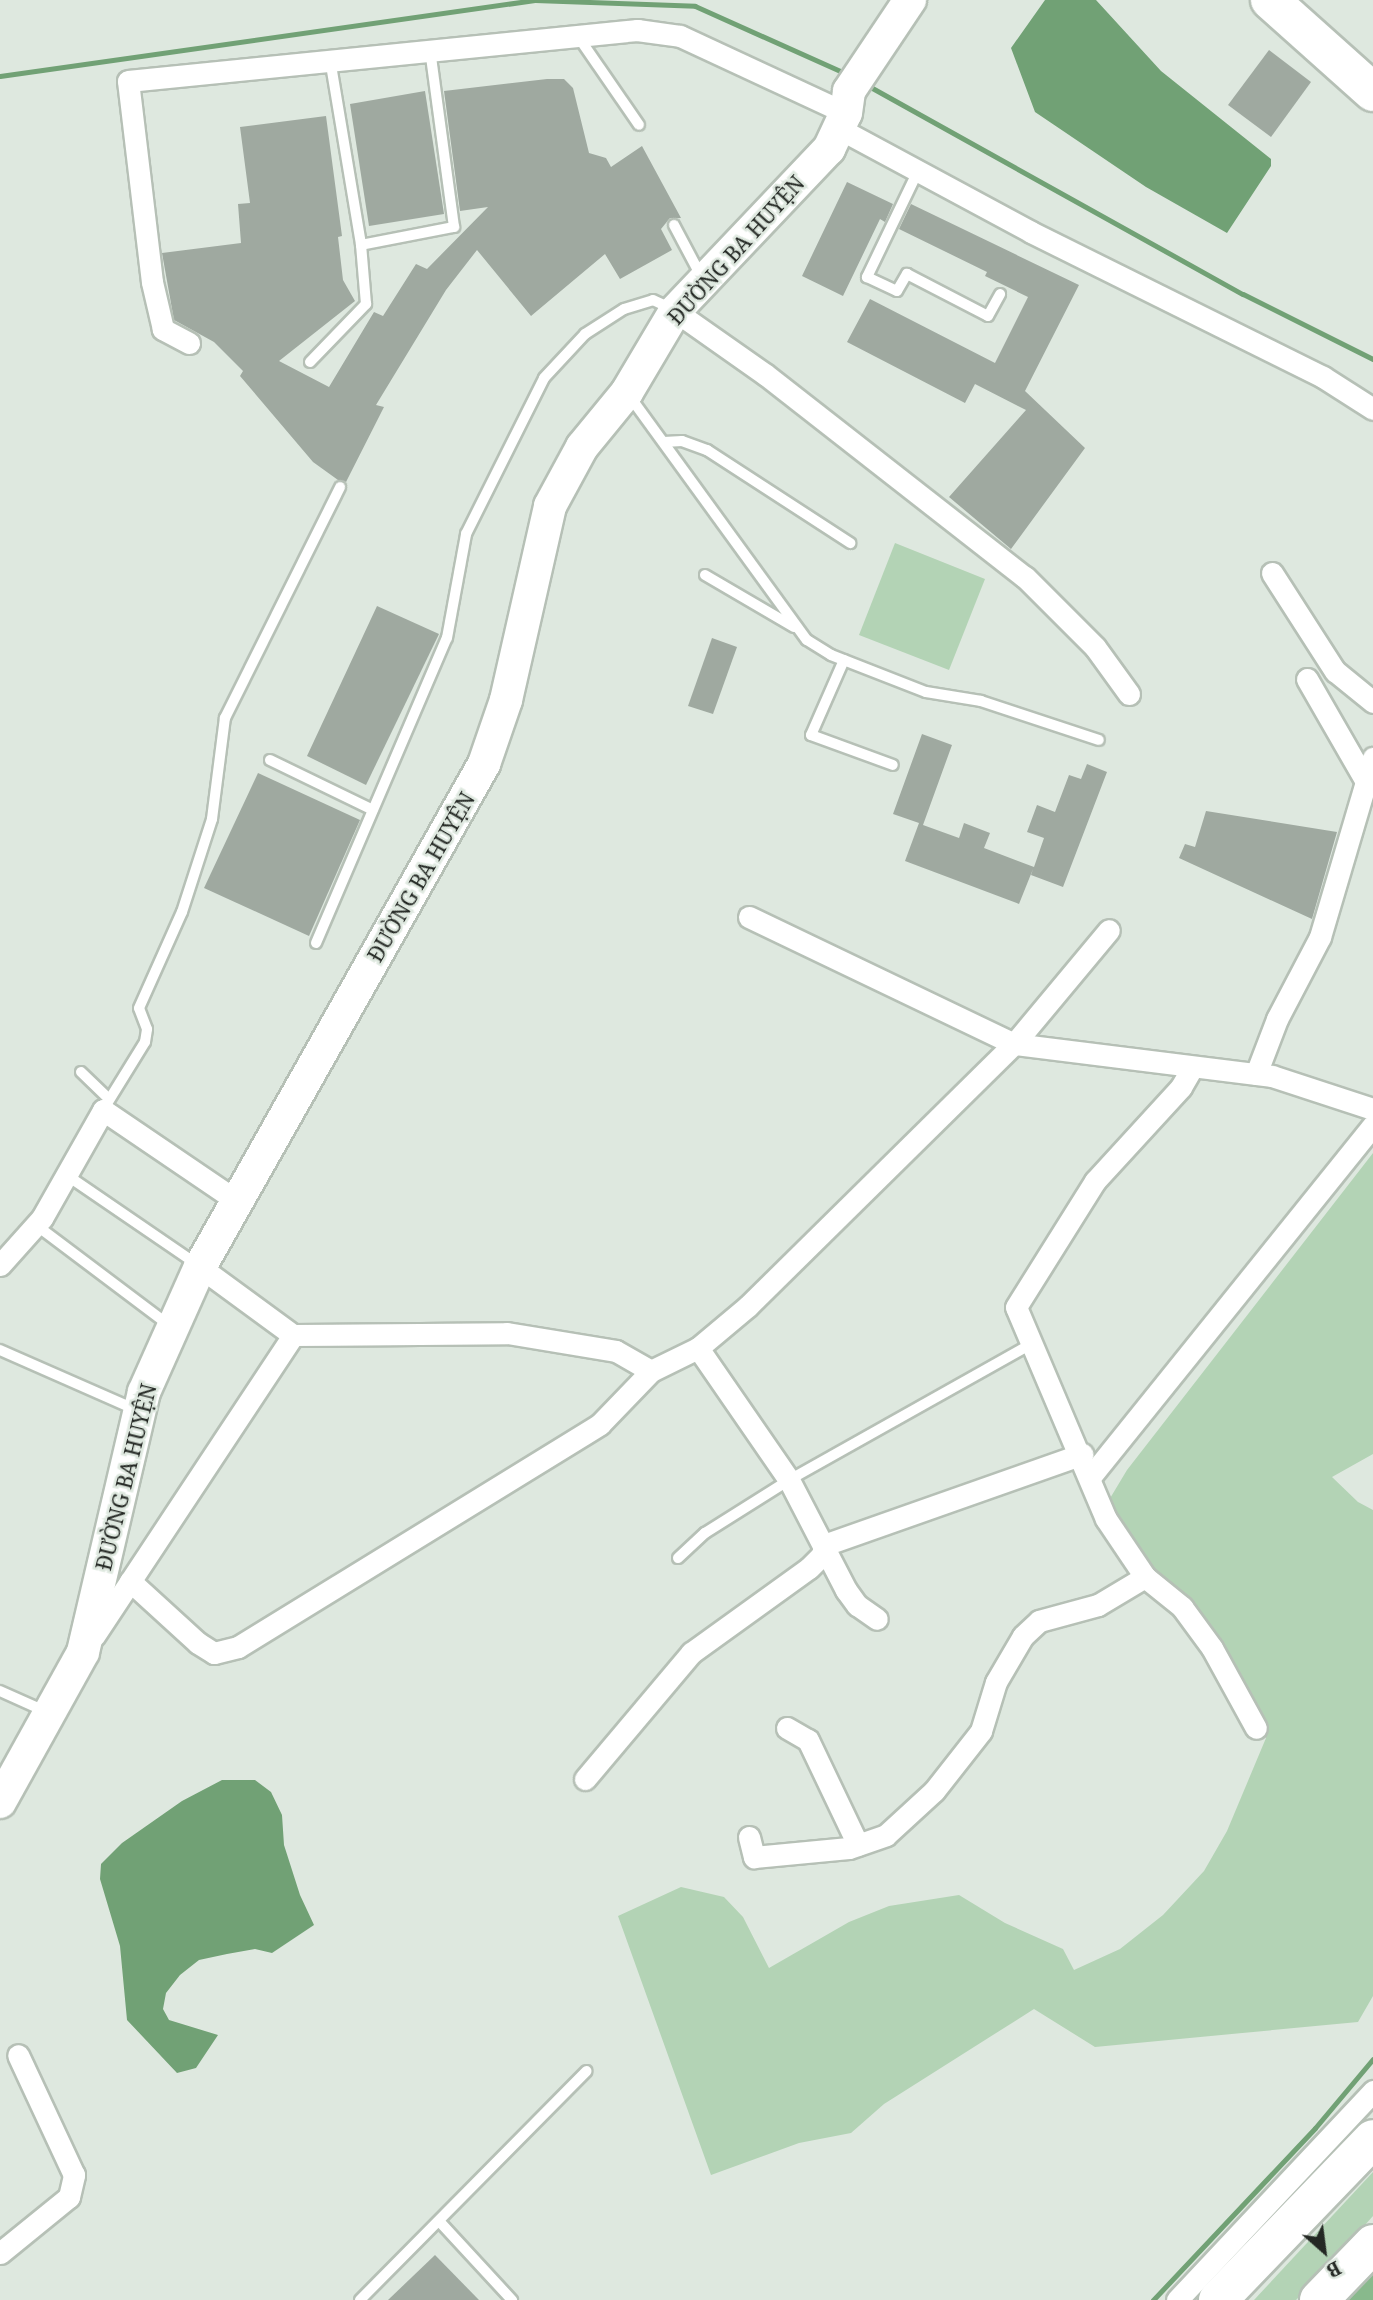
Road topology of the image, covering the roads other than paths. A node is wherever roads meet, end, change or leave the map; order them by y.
1 (910, 0) edge
2 (1270, 0) edge
3 (577, 35) junction
4 (430, 50) junction
5 (330, 60) junction
6 (1373, 92) edge
7 (845, 113) junction
8 (639, 125) dead end
9 (918, 171) junction
10 (674, 225) dead end
11 (361, 245) junction
12 (704, 282) junction
13 (1000, 293) dead end
14 (675, 311) junction
15 (189, 343) dead end
16 (310, 362) dead end
17 (627, 392) junction
18 (1373, 409) edge
19 (664, 442) junction
20 (340, 487) dead end
21 (850, 543) dead end
22 (1272, 573) dead end
23 (705, 575) dead end
24 (799, 631) junction
25 (844, 660) junction
26 (1307, 679) dead end
27 (1129, 694) dead end
28 (1373, 702) edge
29 (1099, 740) dead end
30 (1373, 758) edge
31 (270, 760) dead end
32 (893, 765) dead end
33 (1365, 780) junction
34 (373, 810) junction
35 (749, 917) dead end
36 (1109, 930) dead end
37 (316, 943) dead end
38 (1014, 1044) junction
39 (1192, 1068) junction
40 (81, 1072) dead end
41 (1256, 1074) junction
42 (105, 1104) junction
43 (1373, 1109) edge
44 (1373, 1125) edge
45 (65, 1174) junction
46 (234, 1199) junction
47 (36, 1225) junction
48 (0, 1265) edge
49 (200, 1267) junction
50 (173, 1328) junction
51 (293, 1335) junction
52 (1031, 1344) junction
53 (698, 1348) junction
54 (0, 1350) edge
55 (651, 1371) junction
56 (139, 1411) junction
57 (1082, 1454) junction
58 (1091, 1476) junction
59 (789, 1480) junction
60 (824, 1545) junction
61 (678, 1558) dead end
62 (1145, 1577) junction
63 (130, 1581) junction
64 (877, 1619) dead end
65 (83, 1652) junction
66 (0, 1691) edge
67 (50, 1713) junction
68 (787, 1728) dead end
69 (1256, 1728) dead end
70 (585, 1779) dead end
71 (0, 1802) edge
72 (749, 1838) dead end
73 (858, 1845) junction
74 (18, 2055) dead end
75 (587, 2071) dead end
76 (1373, 2091) edge
77 (1373, 2138) edge
78 (439, 2221) junction
79 (1373, 2244) edge
80 (0, 2253) edge
81 (360, 2300) edge
82 (512, 2300) edge
83 (1177, 2300) edge
84 (1218, 2300) edge
85 (1320, 2300) edge

1 - 7 street, ĐƯỜNG BA HUYỆN
2 - 6 highway
3 - 4 street
3 - 7 street
3 - 8 lane
4 - 5 street
4 - 11 lane
5 - 11 lane
5 - 15 street
7 - 9 street
7 - 12 street, ĐƯỜNG BA HUYỆN
9 - 13 lane
9 - 18 street
10 - 12 lane
11 - 16 lane
12 - 14 street, ĐƯỜNG BA HUYỆN
14 - 17 street, ĐƯỜNG BA HUYỆN
14 - 27 street
14 - 34 lane
17 - 19 lane
17 - 46 street, ĐƯỜNG BA HUYỆN
19 - 21 lane
19 - 24 lane
20 - 42 lane
22 - 28 street
23 - 24 lane
24 - 25 lane
25 - 29 lane
25 - 32 lane
26 - 33 street
30 - 33 street
31 - 34 lane
33 - 41 street
34 - 37 lane
35 - 38 street
36 - 38 street
38 - 39 street
38 - 53 street
39 - 41 street
39 - 52 street
40 - 42 lane
41 - 43 street
42 - 45 street
42 - 46 street
44 - 58 street
45 - 47 street
45 - 49 lane
46 - 49 street, ĐƯỜNG BA HUYỆN
47 - 48 street
47 - 50 lane
49 - 50 street, ĐƯỜNG BA HUYỆN
49 - 51 street
50 - 56 street, ĐƯỜNG BA HUYỆN
51 - 55 street
51 - 63 street
52 - 57 street
52 - 59 lane
53 - 55 street
53 - 59 street
54 - 56 lane
55 - 63 street
56 - 65 street, ĐƯỜNG BA HUYỆN
57 - 58 street
57 - 60 street
58 - 62 street
59 - 60 street
59 - 61 lane
60 - 64 street
60 - 70 street
62 - 69 street
62 - 73 street
63 - 65 street
65 - 67 street, ĐƯỜNG BA HUYỆN
66 - 67 lane
67 - 71 street, ĐƯỜNG BA HUYỆN
68 - 73 street
72 - 73 street
74 - 80 street
75 - 78 lane
76 - 83 street
77 - 84 highway
78 - 81 lane
78 - 82 lane
79 - 85 highway

